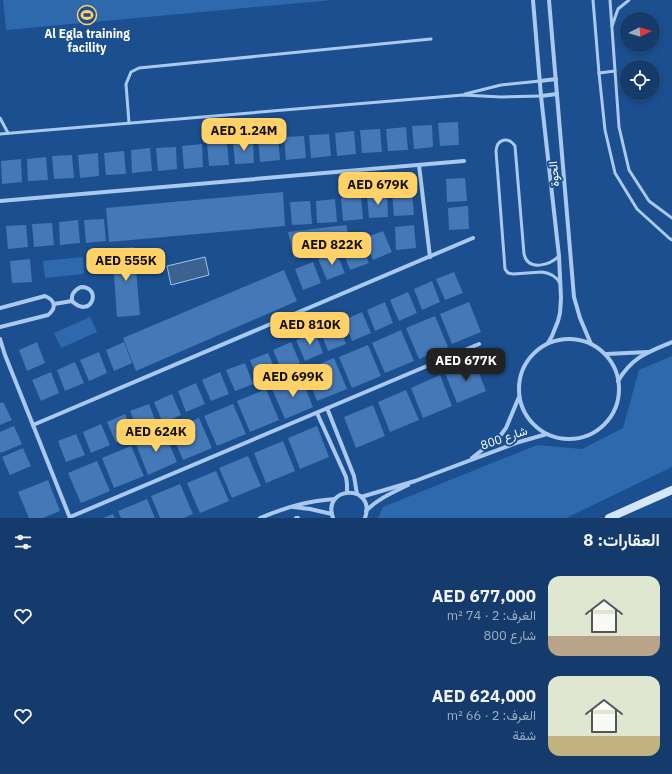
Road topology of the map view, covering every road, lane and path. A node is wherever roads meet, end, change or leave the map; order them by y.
1 (533, 0) edge
2 (549, 0) edge
3 (593, 0) edge
4 (610, 0) edge
5 (629, 0) edge
6 (612, 28) junction
7 (431, 39) dead end
8 (615, 71) junction
9 (599, 73) junction
10 (556, 79) junction
11 (540, 81) junction
12 (557, 94) junction
13 (463, 95) junction
14 (541, 96) junction
15 (0, 118) edge
16 (129, 123) junction
17 (8, 133) junction
18 (0, 134) edge
19 (464, 161) dead end
20 (419, 165) junction
21 (0, 202) edge
22 (672, 218) edge
23 (473, 238) dead end
24 (672, 240) edge
25 (430, 256) junction
26 (559, 256) junction
27 (560, 284) junction
28 (72, 302) junction
29 (54, 304) junction
30 (0, 308) edge
31 (0, 327) edge
32 (0, 339) edge
33 (548, 342) junction
34 (672, 342) edge
35 (479, 344) dead end
36 (591, 344) junction
37 (650, 351) junction
38 (606, 354) junction
39 (618, 381) junction
40 (519, 396) junction
41 (327, 408) junction
42 (316, 413) junction
43 (33, 425) junction
44 (547, 434) junction
45 (468, 461) junction
46 (415, 481) junction
47 (672, 490) edge
48 (347, 492) junction
49 (357, 494) junction
50 (361, 497) junction
51 (336, 499) junction
52 (288, 507) junction
53 (366, 511) junction
54 (333, 516) edge
55 (70, 518) edge
56 (260, 518) edge
57 (364, 518) edge
58 (609, 518) edge

1 - 11 street, الحوة
2 - 10 street, الحوة
3 - 9 lane
4 - 6 lane
5 - 6 lane
6 - 8 lane
7 - 16 lane
8 - 9 lane
8 - 22 lane
9 - 24 lane
10 - 11 street
10 - 12 street, الحوة
11 - 13 lane
11 - 14 street, الحوة
12 - 14 street
12 - 36 street, الحوة
13 - 14 lane
13 - 16 lane
14 - 26 street, الحوة
15 - 17 lane
16 - 17 lane
17 - 18 lane
19 - 20 street
20 - 21 street
20 - 25 street
23 - 25 street
25 - 43 street
26 - 27 street, الحوة
26 - 27 lane
27 - 33 street, الحوة
28 - 28 street
28 - 29 street
29 - 30 street
29 - 31 street
32 - 43 street
33 - 36 street
33 - 40 street
34 - 37 street
35 - 41 street
36 - 38 street
37 - 38 street
37 - 39 street
38 - 39 street
39 - 44 street
40 - 44 street
40 - 45 street, شارع 800
41 - 42 street
41 - 49 street
42 - 48 street
42 - 55 street
43 - 55 street
44 - 45 street, شارع 800
45 - 46 street, شارع 800
46 - 50 street, شارع 800
46 - 53 street, شارع 800
47 - 58 street
48 - 49 street
48 - 51 street
49 - 50 street
50 - 53 street
51 - 52 street
51 - 54 street
52 - 54 street
52 - 56 street
53 - 57 street

